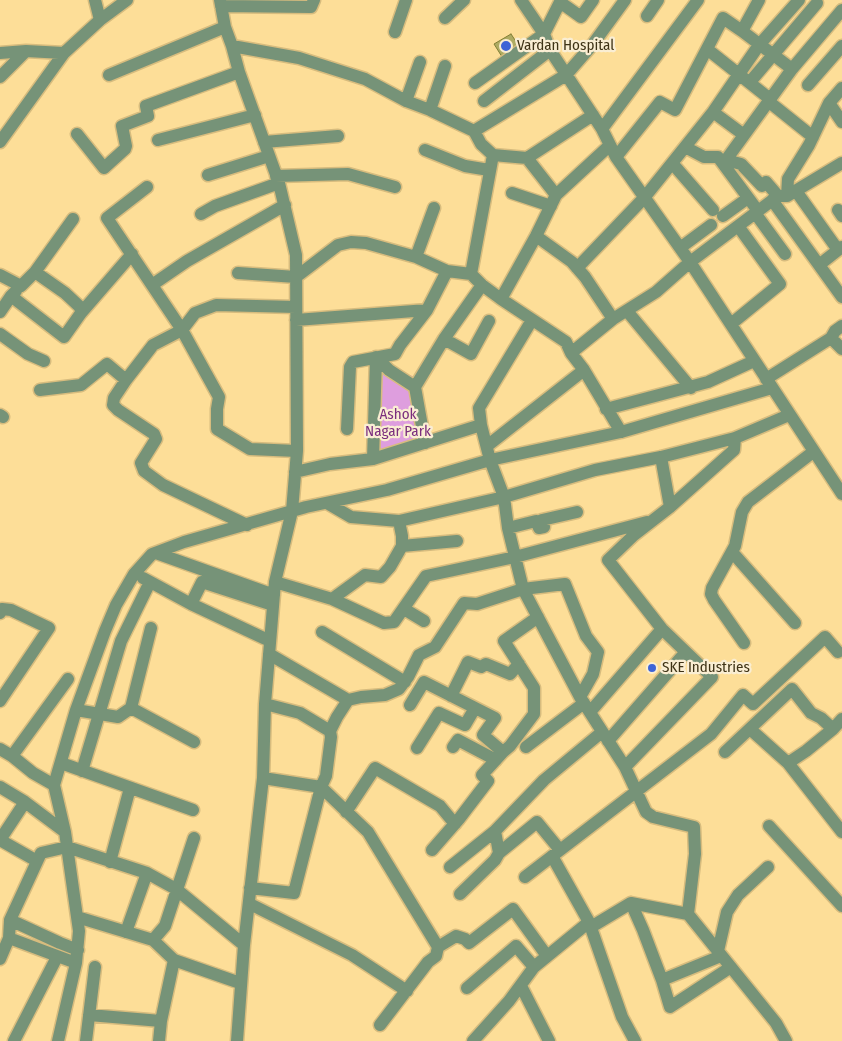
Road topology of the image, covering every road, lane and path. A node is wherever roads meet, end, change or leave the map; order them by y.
1 (95, 0) edge
2 (127, 0) edge
3 (314, 0) edge
4 (406, 0) edge
5 (464, 0) edge
6 (521, 0) edge
7 (593, 0) edge
8 (625, 0) edge
9 (658, 0) edge
10 (698, 0) edge
11 (759, 0) edge
12 (800, 0) edge
13 (561, 1) edge
14 (221, 3) edge
15 (817, 3) dead end
16 (283, 4) edge
17 (842, 10) edge
18 (647, 16) dead end
19 (445, 18) dead end
20 (100, 20) junction
21 (224, 27) junction
22 (742, 30) junction
23 (395, 32) dead end
24 (544, 34) junction
25 (759, 44) junction
26 (232, 46) junction
27 (842, 46) edge
28 (707, 49) junction
29 (550, 50) junction
30 (26, 51) junction
31 (0, 53) edge
32 (64, 53) junction
33 (773, 55) junction
34 (420, 62) dead end
35 (446, 66) dead end
36 (792, 69) junction
37 (239, 72) junction
38 (739, 73) junction
39 (110, 75) dead end
40 (566, 75) junction
41 (0, 77) edge
42 (750, 82) junction
43 (475, 83) dead end
44 (808, 85) dead end
45 (842, 88) edge
46 (769, 100) junction
47 (406, 101) junction
48 (484, 101) dead end
49 (829, 103) junction
50 (430, 110) junction
51 (713, 112) junction
52 (255, 115) junction
53 (593, 115) junction
54 (842, 122) edge
55 (602, 129) junction
56 (474, 131) junction
57 (77, 134) dead end
58 (744, 135) junction
59 (338, 136) dead end
60 (813, 136) junction
61 (158, 140) dead end
62 (0, 142) edge
63 (264, 142) junction
64 (609, 146) junction
65 (685, 147) junction
66 (425, 150) dead end
67 (493, 155) junction
68 (269, 156) junction
69 (616, 157) junction
70 (842, 157) edge
71 (526, 158) junction
72 (672, 163) junction
73 (842, 163) edge
74 (489, 170) junction
75 (826, 173) junction
76 (208, 175) dead end
77 (278, 179) junction
78 (147, 186) dead end
79 (395, 186) dead end
80 (512, 193) dead end
81 (783, 196) junction
82 (644, 198) junction
83 (748, 198) junction
84 (553, 201) junction
85 (285, 206) junction
86 (434, 208) dead end
87 (756, 212) junction
88 (201, 214) dead end
89 (73, 219) dead end
90 (712, 225) dead end
91 (738, 226) junction
92 (536, 236) junction
93 (680, 248) junction
94 (840, 249) edge
95 (132, 254) junction
96 (785, 254) dead end
97 (416, 257) junction
98 (690, 262) junction
99 (819, 265) junction
100 (577, 268) junction
101 (447, 271) junction
102 (35, 272) junction
103 (238, 273) dead end
104 (471, 274) junction
105 (0, 275) edge
106 (296, 277) junction
107 (152, 285) junction
108 (482, 285) junction
109 (22, 286) junction
110 (11, 296) junction
111 (842, 297) edge
112 (501, 299) junction
113 (427, 310) junction
114 (0, 312) edge
115 (626, 312) junction
116 (81, 313) junction
117 (296, 314) junction
118 (613, 319) junction
119 (532, 320) junction
120 (489, 321) dead end
121 (731, 324) junction
122 (842, 326) edge
123 (182, 330) junction
124 (0, 334) edge
125 (831, 338) junction
126 (444, 339) junction
127 (842, 349) edge
128 (571, 354) junction
129 (376, 357) junction
130 (44, 361) dead end
131 (754, 361) junction
132 (584, 370) junction
133 (126, 380) junction
134 (769, 383) junction
135 (415, 387) junction
136 (691, 388) junction
137 (40, 390) dead end
138 (606, 408) junction
139 (789, 415) junction
140 (481, 426) junction
141 (346, 429) dead end
142 (621, 432) junction
143 (735, 438) junction
144 (425, 443) junction
145 (487, 446) junction
146 (297, 451) junction
147 (813, 452) junction
148 (660, 457) junction
149 (373, 459) junction
150 (490, 460) junction
151 (295, 472) junction
152 (842, 494) edge
153 (504, 497) junction
154 (327, 503) junction
155 (670, 507) junction
156 (292, 511) junction
157 (577, 512) dead end
158 (399, 521) junction
159 (652, 521) junction
160 (247, 525) junction
161 (508, 528) junction
162 (457, 541) dead end
163 (402, 546) junction
164 (732, 552) junction
165 (156, 553) junction
166 (515, 557) junction
167 (134, 574) junction
168 (150, 582) junction
169 (523, 590) junction
170 (274, 594) junction
171 (332, 599) junction
172 (191, 604) junction
173 (404, 609) junction
174 (0, 612) edge
175 (538, 617) junction
176 (424, 621) dead end
177 (795, 623) dead end
178 (151, 628) dead end
179 (662, 629) junction
180 (322, 632) dead end
181 (270, 641) junction
182 (744, 643) dead end
183 (685, 652) junction
184 (838, 652) dead end
185 (269, 654) junction
186 (519, 664) junction
187 (68, 679) dead end
188 (405, 682) junction
189 (450, 696) junction
190 (348, 700) junction
191 (0, 701) edge
192 (265, 704) junction
193 (585, 704) junction
194 (410, 705) dead end
195 (131, 708) junction
196 (475, 708) junction
197 (76, 710) junction
198 (100, 715) junction
199 (842, 719) edge
200 (750, 729) junction
201 (833, 729) junction
202 (330, 730) junction
203 (605, 736) junction
204 (194, 742) dead end
205 (453, 747) dead end
206 (526, 747) dead end
207 (417, 748) dead end
208 (0, 749) edge
209 (726, 752) dead end
210 (12, 756) junction
211 (499, 756) junction
212 (60, 763) junction
213 (788, 763) junction
214 (625, 767) junction
215 (82, 771) junction
216 (263, 778) junction
217 (54, 785) junction
218 (0, 787) edge
219 (321, 787) junction
220 (130, 788) junction
221 (636, 790) junction
222 (25, 802) junction
223 (193, 810) dead end
224 (346, 812) junction
225 (455, 824) junction
226 (769, 826) dead end
227 (495, 831) junction
228 (65, 832) junction
229 (842, 832) edge
230 (1, 836) edge
231 (194, 838) dead end
232 (67, 848) junction
233 (432, 850) dead end
234 (556, 853) junction
235 (499, 854) junction
236 (37, 862) junction
237 (110, 862) junction
238 (450, 866) dead end
239 (768, 867) dead end
240 (146, 873) junction
241 (525, 877) dead end
242 (176, 888) junction
243 (250, 888) junction
244 (460, 894) dead end
245 (631, 903) junction
246 (250, 904) junction
247 (842, 906) edge
248 (688, 914) junction
249 (78, 917) junction
250 (10, 920) junction
251 (590, 925) junction
252 (126, 932) junction
253 (9, 938) junction
254 (153, 940) junction
255 (244, 945) junction
256 (438, 947) junction
257 (78, 950) junction
258 (719, 954) junction
259 (547, 956) junction
260 (57, 957) junction
261 (0, 959) edge
262 (174, 960) junction
263 (76, 963) junction
264 (534, 967) junction
265 (730, 967) junction
266 (95, 968) dead end
267 (662, 980) junction
268 (240, 984) junction
269 (521, 986) junction
270 (467, 988) dead end
271 (407, 991) junction
272 (89, 1015) junction
273 (161, 1021) junction
274 (380, 1025) dead end
275 (14, 1041) edge
276 (58, 1041) edge
277 (86, 1041) edge
278 (159, 1041) edge
279 (237, 1041) edge
280 (473, 1041) edge
281 (549, 1041) edge
282 (635, 1041) edge
283 (786, 1041) edge

1 - 20 street
2 - 20 street
3 - 16 street
4 - 23 street
5 - 19 street
6 - 24 street
7 - 13 street
8 - 40 street
9 - 18 street
10 - 55 street
11 - 22 street
12 - 25 street
13 - 24 street
14 - 16 street
14 - 21 street
15 - 33 street
17 - 36 street
20 - 32 street
21 - 26 street
21 - 39 street
22 - 25 street
22 - 28 street
24 - 29 street
24 - 43 street
25 - 33 street
25 - 38 street
26 - 37 street
26 - 47 street
27 - 44 street
28 - 38 street
28 - 69 street
29 - 40 street
29 - 48 street
30 - 31 street
30 - 32 street
30 - 41 street
32 - 62 street
33 - 36 street
33 - 42 street
34 - 47 street
35 - 50 street
36 - 46 street
37 - 52 street
37 - 57 street
38 - 42 street
38 - 51 street
40 - 53 street
40 - 56 street
42 - 46 street
45 - 49 street
46 - 58 street
46 - 60 street
47 - 50 street
49 - 54 street
49 - 60 street
50 - 56 street
51 - 58 street
51 - 65 street
52 - 61 street
52 - 63 street
53 - 55 street
53 - 71 street
55 - 64 street
56 - 67 street
58 - 81 street
59 - 63 street
60 - 81 street
63 - 68 street
64 - 69 street
64 - 84 street
65 - 72 street
65 - 83 street
66 - 74 street
67 - 71 street
67 - 74 street
68 - 76 street
68 - 77 street
69 - 82 street
70 - 75 street
71 - 84 street
72 - 82 street
72 - 83 street
73 - 75 street
74 - 104 street
75 - 81 street
77 - 79 street
77 - 85 street
77 - 88 street
78 - 95 street
80 - 84 street
81 - 87 street
81 - 94 street
81 - 99 street
82 - 93 street
82 - 100 street
83 - 87 street
84 - 92 street
85 - 106 street
85 - 107 street
86 - 97 street
87 - 91 street
87 - 96 street
89 - 102 street
90 - 93 street
91 - 98 street
91 - 121 street
92 - 100 street
92 - 112 street
93 - 98 street
94 - 99 street
95 - 107 street
95 - 116 street
97 - 101 street
97 - 106 street
98 - 115 street
98 - 121 street
99 - 111 street
100 - 118 street
101 - 104 street
101 - 113 street
102 - 109 street
102 - 116 street
103 - 106 street
104 - 108 street
105 - 109 street
106 - 117 street
107 - 123 street
108 - 112 street
108 - 126 street
109 - 110 street
110 - 114 street
110 - 116 street
112 - 119 street
113 - 117 street
113 - 129 street
115 - 118 street
115 - 136 street
117 - 123 street
117 - 146 street
118 - 128 street
119 - 128 street
119 - 140 street
120 - 126 street
121 - 131 street
122 - 125 street
123 - 133 street
123 - 146 street
124 - 130 street
125 - 127 street
125 - 134 street
126 - 135 street
128 - 132 street
129 - 135 street
129 - 141 street
129 - 149 street
131 - 134 street
131 - 136 street
132 - 138 street
132 - 145 street
133 - 137 street
133 - 160 street
134 - 139 street
134 - 142 street
135 - 144 street
136 - 138 street
138 - 142 street
139 - 143 street
139 - 147 street
140 - 144 street
140 - 145 street
142 - 150 street
143 - 148 street
143 - 155 street
144 - 149 street
145 - 150 street
146 - 151 street
147 - 152 street
147 - 164 street
148 - 153 street
148 - 155 street
149 - 151 street
150 - 153 street
150 - 154 street
151 - 156 street
153 - 158 street
153 - 161 street
154 - 156 street
154 - 158 street
155 - 159 street
156 - 160 street
156 - 170 street
157 - 161 street
158 - 163 street
159 - 166 street
159 - 179 street
160 - 165 street
161 - 166 street
162 - 163 street
163 - 171 street
164 - 177 street
164 - 182 street
165 - 167 street
165 - 170 street
166 - 169 street
166 - 173 street
167 - 168 street
167 - 197 street
168 - 172 street
168 - 198 street
169 - 175 street
169 - 188 street
169 - 193 street
170 - 171 street
170 - 172 street
170 - 181 street
171 - 173 street
172 - 181 street
173 - 176 street
174 - 191 street
175 - 186 street
175 - 193 street
178 - 195 street
179 - 183 street
179 - 193 street
180 - 188 street
181 - 185 street
183 - 203 street
183 - 214 street
184 - 221 street
185 - 190 street
185 - 192 street
186 - 189 street
186 - 211 street
187 - 210 street
188 - 190 street
189 - 194 street
189 - 196 street
190 - 202 street
192 - 202 street
192 - 216 street
193 - 203 street
193 - 206 street
195 - 198 street
195 - 204 street
196 - 207 street
196 - 211 street
197 - 198 street
197 - 212 street
198 - 215 street
199 - 201 street
200 - 201 street
200 - 209 street
200 - 213 street
201 - 213 street
202 - 219 street
203 - 214 street
203 - 227 street
205 - 211 street
208 - 210 street
210 - 217 street
211 - 225 street
212 - 215 street
212 - 217 street
213 - 229 street
214 - 221 street
215 - 220 street
216 - 219 street
216 - 243 street
217 - 228 street
218 - 222 street
219 - 224 street
219 - 243 street
220 - 223 street
220 - 237 street
221 - 234 street
221 - 248 street
222 - 228 street
222 - 230 street
224 - 225 street
224 - 256 street
225 - 233 street
226 - 247 street
227 - 235 street
227 - 238 street
228 - 232 street
230 - 236 street
231 - 242 street
232 - 236 street
232 - 237 street
232 - 249 street
234 - 235 street
234 - 241 street
234 - 251 street
235 - 244 street
236 - 250 street
237 - 240 street
239 - 258 street
240 - 242 street
240 - 252 street
242 - 254 street
242 - 255 street
243 - 246 street
245 - 248 street
245 - 251 street
245 - 267 street
246 - 255 street
246 - 271 street
248 - 258 street
249 - 252 street
249 - 257 street
250 - 253 street
250 - 257 street
251 - 259 street
251 - 282 street
252 - 254 street
253 - 260 street
253 - 261 street
254 - 262 street
255 - 268 street
256 - 259 street
256 - 271 street
257 - 263 street
258 - 265 street
258 - 267 street
259 - 264 street
260 - 263 street
260 - 275 street
262 - 268 street
262 - 273 street
263 - 276 street
264 - 269 street
264 - 270 street
265 - 267 street
265 - 283 street
266 - 272 street
268 - 279 street
269 - 280 street
269 - 281 street
271 - 274 street
272 - 273 street
272 - 277 street
273 - 278 street

